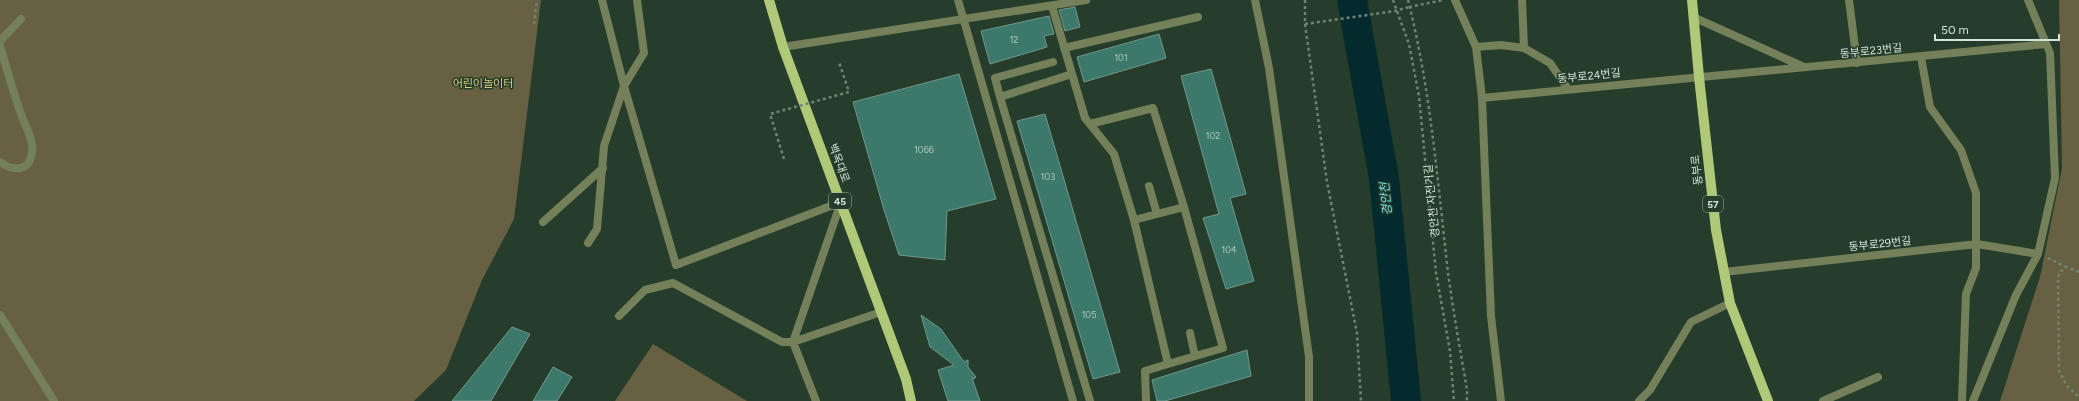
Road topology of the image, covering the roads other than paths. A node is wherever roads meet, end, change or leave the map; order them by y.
1 (602, 0) edge
2 (637, 0) edge
3 (769, 0) edge
4 (958, 0) edge
5 (1086, 0) edge
6 (1255, 0) edge
7 (1455, 0) edge
8 (1522, 0) edge
9 (1692, 0) edge
10 (1849, 0) edge
11 (2028, 0) edge
12 (1052, 6) junction
13 (1198, 17) dead end
14 (1694, 17) junction
15 (21, 19) dead end
16 (963, 19) junction
17 (0, 41) edge
18 (2046, 44) junction
19 (0, 46) edge
20 (783, 47) junction
21 (1476, 47) junction
22 (1064, 48) junction
23 (1524, 48) junction
24 (1921, 57) junction
25 (1053, 62) dead end
26 (1858, 64) junction
27 (1806, 68) junction
28 (1072, 74) junction
29 (1699, 77) junction
30 (624, 86) junction
31 (1568, 89) junction
32 (1000, 97) junction
33 (1482, 98) junction
34 (1090, 124) junction
35 (0, 162) edge
36 (602, 168) junction
37 (1149, 186) dead end
38 (840, 202) junction
39 (1184, 207) junction
40 (1157, 214) junction
41 (1134, 220) junction
42 (542, 222) dead end
43 (588, 243) dead end
44 (1977, 244) junction
45 (2038, 254) junction
46 (1724, 272) junction
47 (1730, 303) junction
48 (881, 312) junction
49 (0, 315) edge
50 (619, 316) dead end
51 (1190, 333) dead end
52 (792, 342) junction
53 (1195, 356) junction
54 (1168, 364) junction
55 (1878, 377) dead end
56 (54, 401) edge
57 (816, 401) edge
58 (911, 401) edge
59 (1073, 401) edge
60 (1090, 401) edge
61 (1146, 401) edge
62 (1308, 401) edge
63 (1501, 401) edge
64 (1639, 401) edge
65 (1768, 401) edge
66 (1823, 401) edge
67 (1962, 401) edge
68 (1973, 401) edge

1 - 30 street
2 - 30 street
3 - 20 main road, 백옥대로 / 45
4 - 16 street
5 - 12 street
6 - 62 street
7 - 21 street
8 - 23 street
9 - 14 main road, 동부로 / 57
10 - 26 street
11 - 18 street
12 - 16 street
12 - 22 street
13 - 22 street
14 - 27 street
14 - 29 main road, 동부로 / 57
15 - 17 street
16 - 20 street
16 - 59 street
18 - 24 street, 동부로23번길
18 - 45 street
19 - 35 street
20 - 38 main road, 백옥대로 / 45
21 - 23 street
21 - 33 street
22 - 28 street
23 - 31 street
24 - 26 street, 동부로23번길
24 - 44 street
25 - 32 street
26 - 27 street, 동부로23번길
27 - 29 street, 동부로23번길
28 - 32 street
28 - 34 street
29 - 31 street, 동부로24번길
29 - 46 main road, 동부로 / 57
30 - 36 street
30 - 38 street
31 - 33 street, 동부로24번길
32 - 60 street
33 - 63 street
34 - 39 street
34 - 41 street
36 - 42 street
36 - 43 street
37 - 40 street
38 - 48 main road, 백옥대로 / 45
38 - 52 street
39 - 40 street
39 - 53 street
40 - 41 street
41 - 54 street
44 - 45 street, 동부로29번길
44 - 46 street, 동부로29번길
44 - 67 street
45 - 68 street
46 - 47 main road, 동부로 / 57
47 - 64 street
47 - 65 main road, 동부로 / 57
48 - 52 street
48 - 58 main road, 백옥대로 / 45
49 - 56 street
50 - 52 street
51 - 53 street
52 - 57 street
53 - 54 street
54 - 61 street
55 - 66 street

